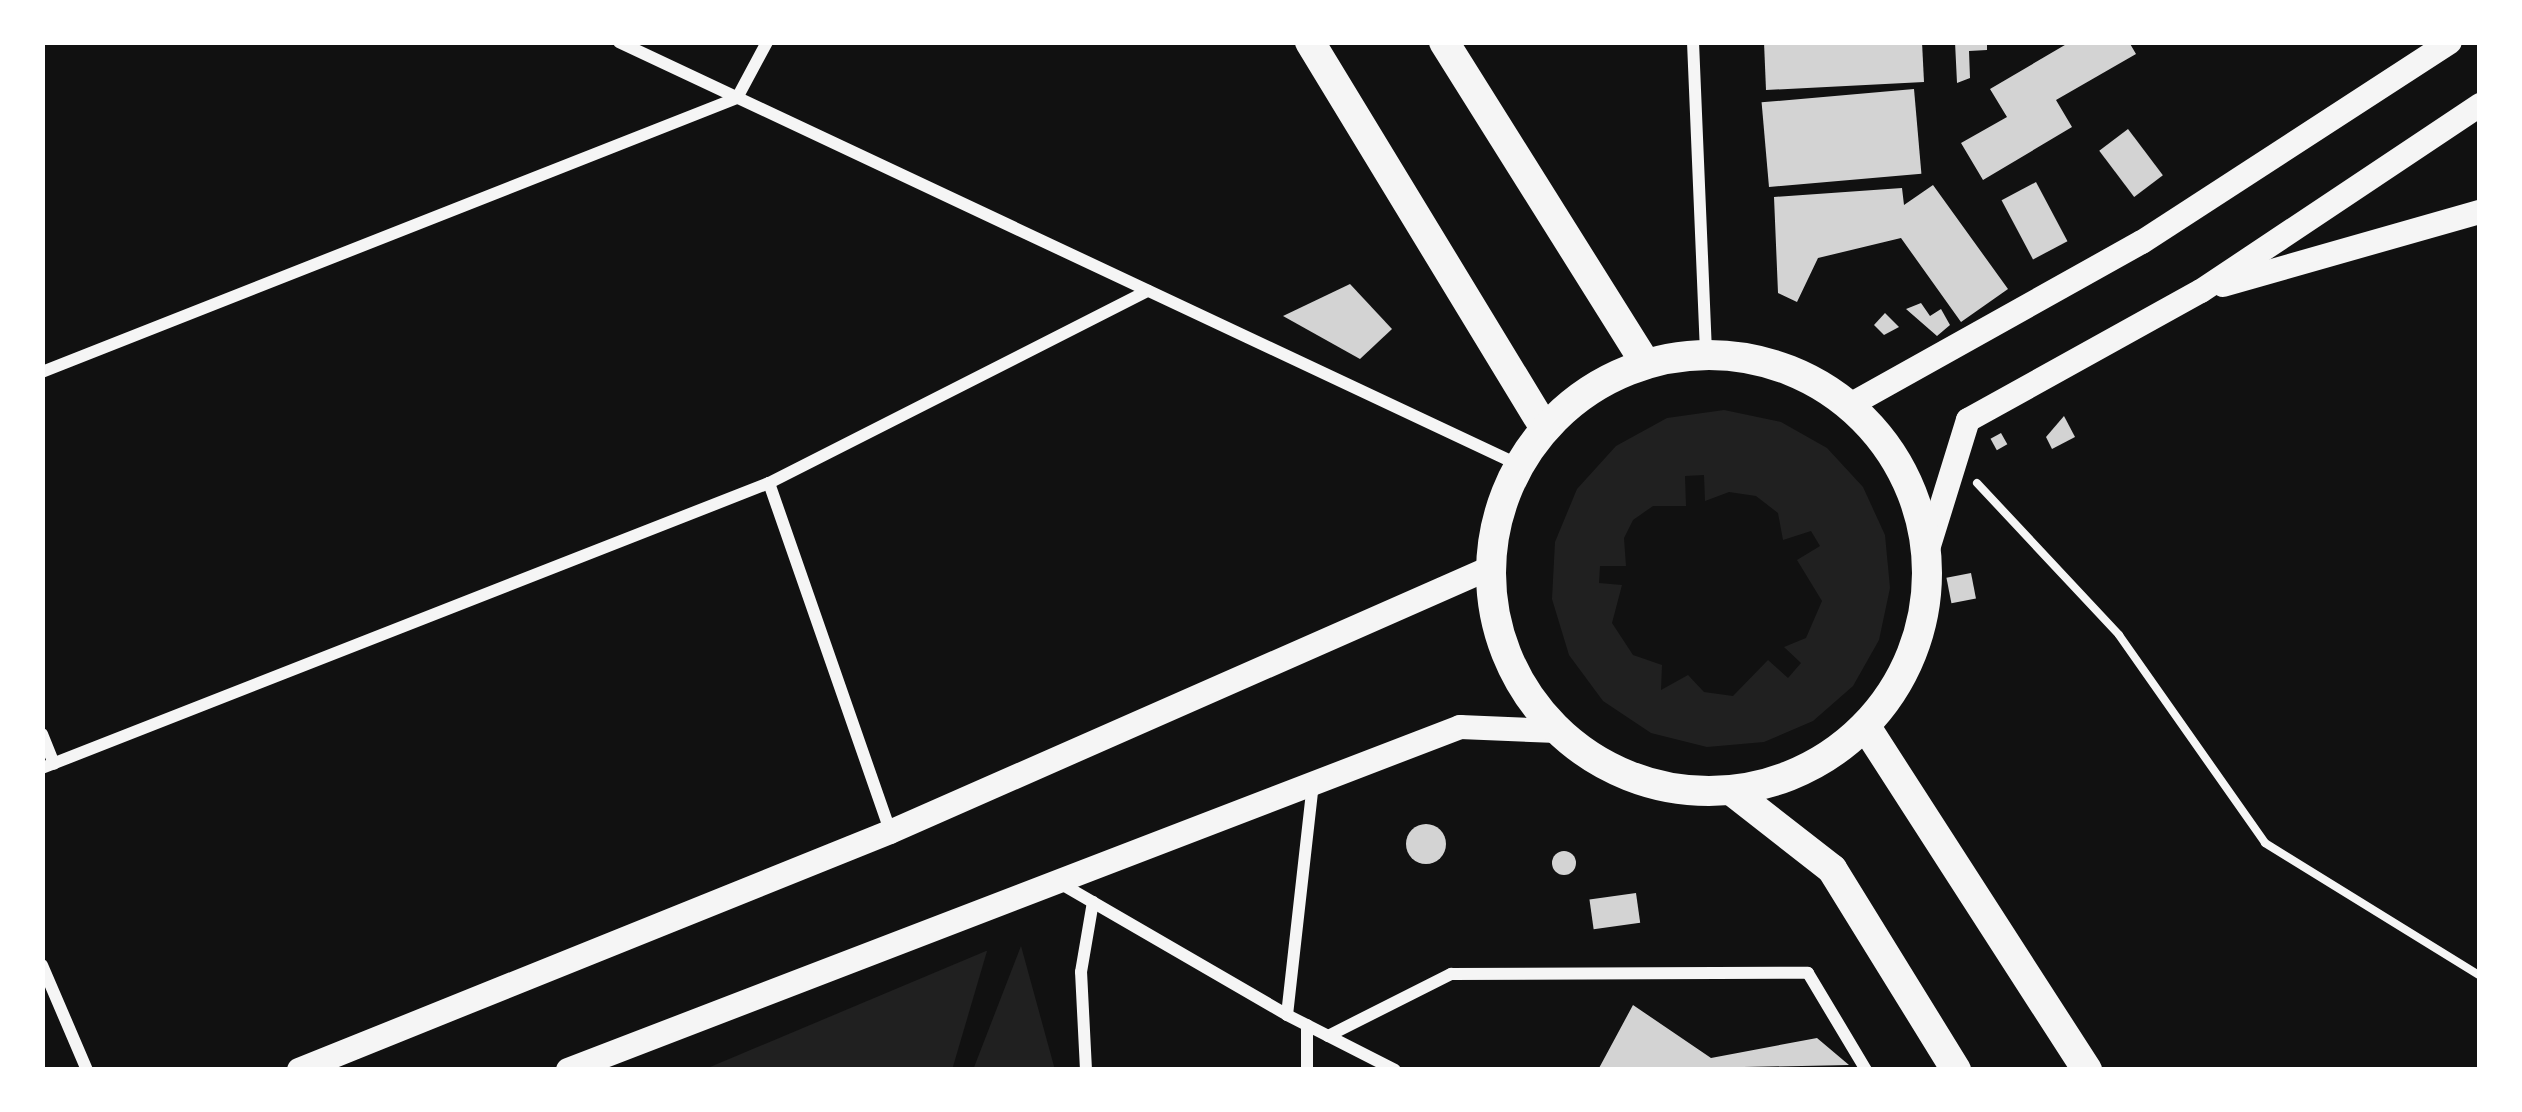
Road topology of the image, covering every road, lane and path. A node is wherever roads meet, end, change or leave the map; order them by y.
1 (619, 42) edge
2 (766, 42) edge
3 (1310, 42) edge
4 (1444, 42) edge
5 (1693, 42) edge
6 (2450, 42) edge
7 (737, 98) junction
8 (2480, 105) edge
9 (2480, 212) edge
10 (1148, 291) junction
11 (2201, 291) junction
12 (1706, 355) junction
13 (1646, 364) junction
14 (42, 372) edge
15 (1850, 406) junction
16 (1545, 428) junction
17 (1956, 460) junction
18 (1519, 465) junction
19 (769, 483) junction
20 (1928, 549) junction
21 (1490, 568) junction
22 (1865, 728) junction
23 (1557, 731) junction
24 (42, 734) edge
25 (48, 766) edge
26 (1313, 784) junction
27 (1732, 791) junction
28 (890, 832) junction
29 (1058, 882) junction
30 (1093, 902) junction
31 (42, 965) edge
32 (2480, 976) edge
33 (1287, 1015) junction
34 (1307, 1025) junction
35 (1328, 1036) junction
36 (87, 1070) edge
37 (299, 1070) edge
38 (568, 1070) edge
39 (1085, 1070) edge
40 (1307, 1070) edge
41 (1395, 1070) edge
42 (1866, 1070) edge
43 (1956, 1070) edge
44 (2086, 1070) edge

1 - 7 street
2 - 7 street
3 - 16 main road
4 - 13 main road
5 - 12 street
6 - 15 main road
7 - 10 street
7 - 14 street
8 - 11 main road
9 - 11 main road
10 - 18 street
10 - 19 street
11 - 17 main road
12 - 13 main road
12 - 15 main road
13 - 16 main road
15 - 20 main road
16 - 18 main road
17 - 20 main road
17 - 32 path
18 - 21 main road
19 - 25 street
19 - 28 street
20 - 22 main road
21 - 23 main road
21 - 28 main road
22 - 27 main road
22 - 44 main road
23 - 26 main road
23 - 27 main road
24 - 25 street
26 - 29 main road
26 - 33 street
27 - 43 main road
28 - 37 main road
29 - 30 street
29 - 38 main road
30 - 33 street
30 - 39 street
31 - 36 street
33 - 34 street
34 - 35 street
34 - 40 street
35 - 41 street
35 - 42 street

